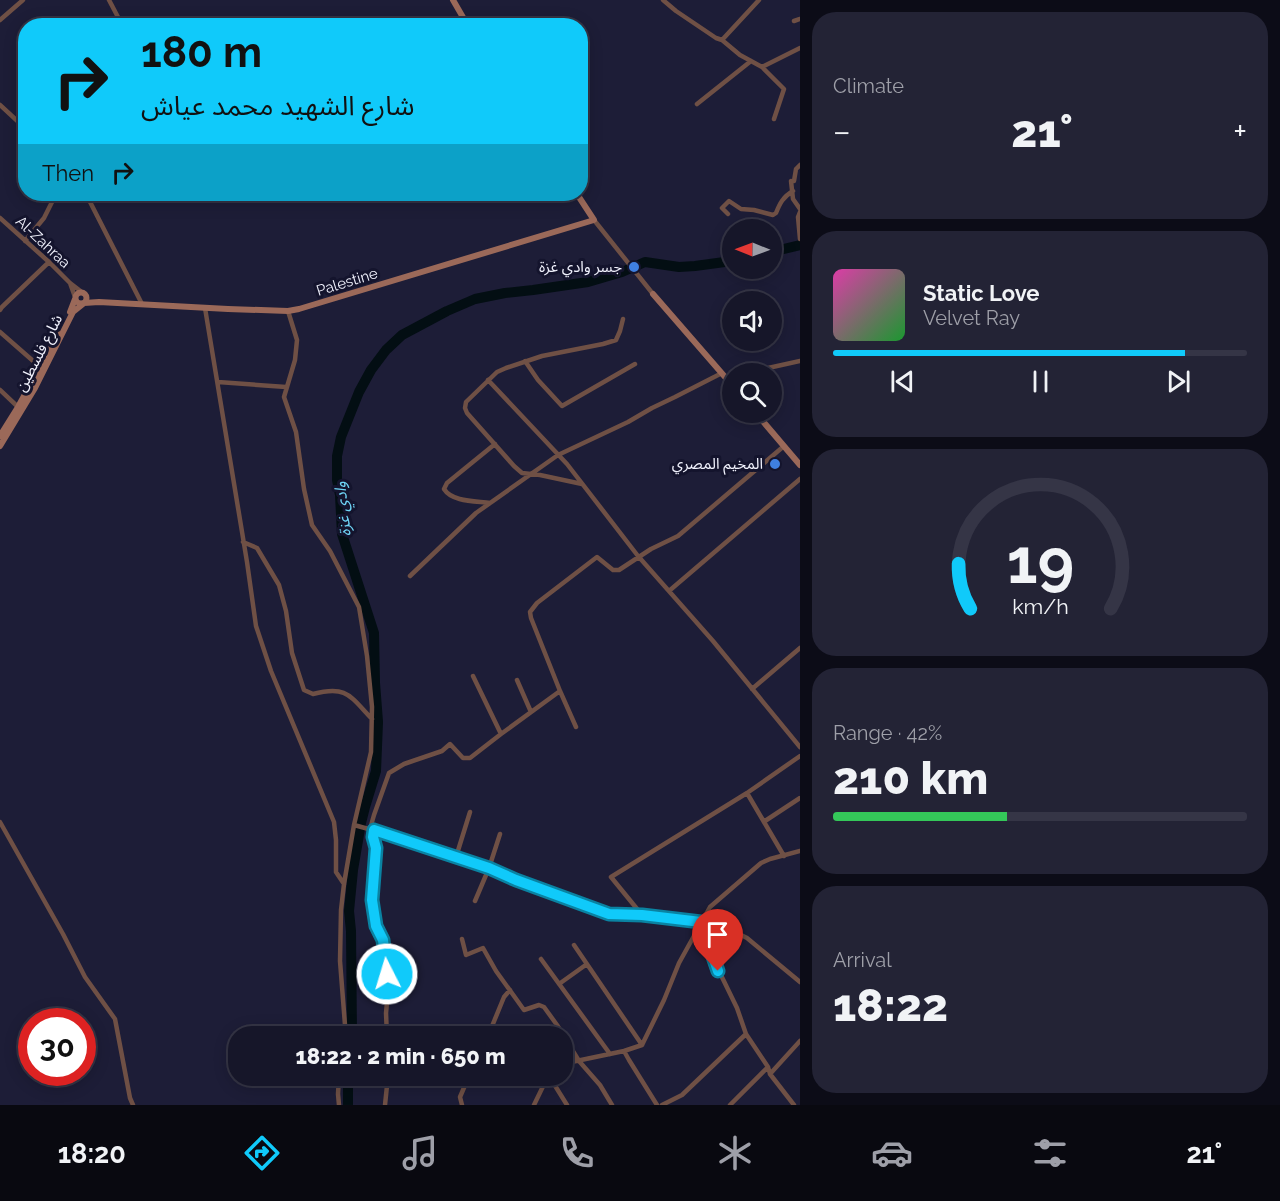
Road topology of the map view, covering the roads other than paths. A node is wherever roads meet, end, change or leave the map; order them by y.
1 (23, 0) edge
2 (109, 0) edge
3 (453, 0) edge
4 (663, 0) edge
5 (676, 0) edge
6 (759, 0) edge
7 (670, 6) junction
8 (118, 18) edge
9 (463, 18) edge
10 (0, 20) edge
11 (722, 40) junction
12 (800, 48) edge
13 (751, 61) junction
14 (762, 67) junction
15 (697, 104) dead end
16 (0, 105) edge
17 (774, 119) dead end
18 (18, 122) edge
19 (800, 165) edge
20 (793, 180) edge
21 (792, 190) junction
22 (52, 201) edge
23 (90, 201) edge
24 (582, 201) edge
25 (800, 210) edge
26 (728, 214) dead end
27 (0, 218) edge
28 (594, 220) junction
29 (800, 239) edge
30 (26, 241) junction
31 (49, 262) junction
32 (70, 283) junction
33 (653, 294) joint
34 (75, 298) junction
35 (84, 299) junction
36 (142, 304) junction
37 (205, 308) junction
38 (0, 310) edge
39 (288, 310) junction
40 (623, 319) dead end
41 (0, 332) edge
42 (800, 361) edge
43 (525, 362) junction
44 (635, 364) dead end
45 (782, 365) edge
46 (40, 367) junction
47 (722, 371) edge
48 (722, 377) edge
49 (488, 380) junction
50 (218, 382) junction
51 (286, 387) dead end
52 (0, 390) edge
53 (18, 407) junction
54 (764, 423) edge
55 (0, 436) edge
56 (495, 444) junction
57 (0, 446) edge
58 (784, 446) junction
59 (558, 455) junction
60 (800, 465) edge
61 (530, 475) junction
62 (800, 479) edge
63 (582, 484) junction
64 (490, 503) junction
65 (243, 542) junction
66 (638, 556) junction
67 (410, 576) dead end
68 (669, 591) junction
69 (800, 648) edge
70 (473, 676) dead end
71 (517, 680) dead end
72 (752, 689) junction
73 (560, 691) junction
74 (531, 712) junction
75 (372, 719) junction
76 (576, 727) dead end
77 (501, 734) junction
78 (800, 747) edge
79 (800, 756) edge
80 (747, 793) junction
81 (800, 798) edge
82 (470, 812) dead end
83 (765, 821) junction
84 (0, 822) edge
85 (356, 826) junction
86 (372, 830) junction
87 (500, 834) dead end
88 (800, 850) edge
89 (784, 856) junction
90 (456, 857) junction
91 (489, 868) junction
92 (344, 884) junction
93 (475, 901) dead end
94 (642, 915) junction
95 (701, 922) junction
96 (462, 939) dead end
97 (574, 945) dead end
98 (541, 959) dead end
99 (587, 964) junction
100 (800, 982) edge
101 (559, 984) junction
102 (510, 990) junction
103 (345, 1026) edge
104 (387, 1026) edge
105 (492, 1026) edge
106 (746, 1034) junction
107 (800, 1041) edge
108 (642, 1045) junction
109 (624, 1051) junction
110 (610, 1054) junction
111 (579, 1061) junction
112 (573, 1062) edge
113 (768, 1067) junction
114 (771, 1074) junction
115 (338, 1086) edge
116 (387, 1086) edge
117 (465, 1086) edge
118 (544, 1086) edge
119 (555, 1086) edge
120 (789, 1099) junction
121 (133, 1105) edge
122 (339, 1105) edge
123 (385, 1105) edge
124 (462, 1105) edge
125 (534, 1105) edge
126 (567, 1105) edge
127 (612, 1105) edge
128 (657, 1105) edge
129 (662, 1105) edge
130 (730, 1105) edge
131 (783, 1105) edge
132 (794, 1105) edge

1 - 10 street
2 - 8 street
3 - 9 street
4 - 7 street
5 - 7 street
6 - 11 street
7 - 11 street
11 - 13 street
12 - 14 street
13 - 14 street
13 - 15 street
14 - 17 street
16 - 18 street
19 - 20 street
20 - 21 street
21 - 25 street
21 - 26 street
22 - 30 street
23 - 36 street
24 - 28 street
25 - 29 street
27 - 30 street, Al-Zahraa
28 - 33 street
28 - 39 street, Palestine
30 - 31 street, Al-Zahraa
31 - 32 street, Al-Zahraa
31 - 38 street
32 - 34 street, Al-Zahraa
32 - 35 street, Al-Zahraa
33 - 47 street
34 - 35 street, Palestine
34 - 35 street
34 - 46 street
35 - 36 street, Palestine
35 - 57 street, شارع فلسطين
36 - 37 street, Palestine
37 - 39 street, Palestine
37 - 50 street
39 - 75 street
40 - 43 street
41 - 46 street
42 - 45 street
43 - 44 street
43 - 49 street
46 - 53 street
48 - 59 street
49 - 56 street
49 - 59 street
50 - 51 street
50 - 65 street
52 - 53 street
53 - 55 street
54 - 58 street
56 - 61 street
56 - 64 street
58 - 60 street
58 - 66 street
59 - 61 street
59 - 63 street
61 - 63 street
61 - 64 street
62 - 68 street
63 - 66 street
64 - 67 street
65 - 75 street
65 - 92 street
66 - 68 street
66 - 73 street
68 - 72 street
69 - 72 street
70 - 77 street
71 - 74 street
72 - 78 street
73 - 74 street
73 - 76 street
74 - 77 street
75 - 85 street
77 - 86 street
79 - 80 street
80 - 83 street
80 - 94 street
81 - 83 street
82 - 90 street
83 - 89 street
84 - 121 street
85 - 86 street
85 - 92 street
86 - 90 street
86 - 104 street
87 - 91 street
88 - 89 street
89 - 95 street
90 - 91 street
91 - 93 street
91 - 94 street
92 - 103 street
94 - 95 street
95 - 100 street
95 - 106 street
95 - 108 street
96 - 102 street
97 - 99 street
98 - 101 street
99 - 101 street
99 - 108 street
101 - 110 street
102 - 105 street
102 - 111 street
106 - 113 street
106 - 129 street
107 - 114 street
108 - 109 street
109 - 110 street
109 - 128 street
110 - 111 street
111 - 112 street
111 - 127 street
113 - 114 street
113 - 130 street
114 - 120 street
115 - 122 street
116 - 123 street
117 - 124 street
118 - 125 street
119 - 126 street
120 - 131 street
120 - 132 street

